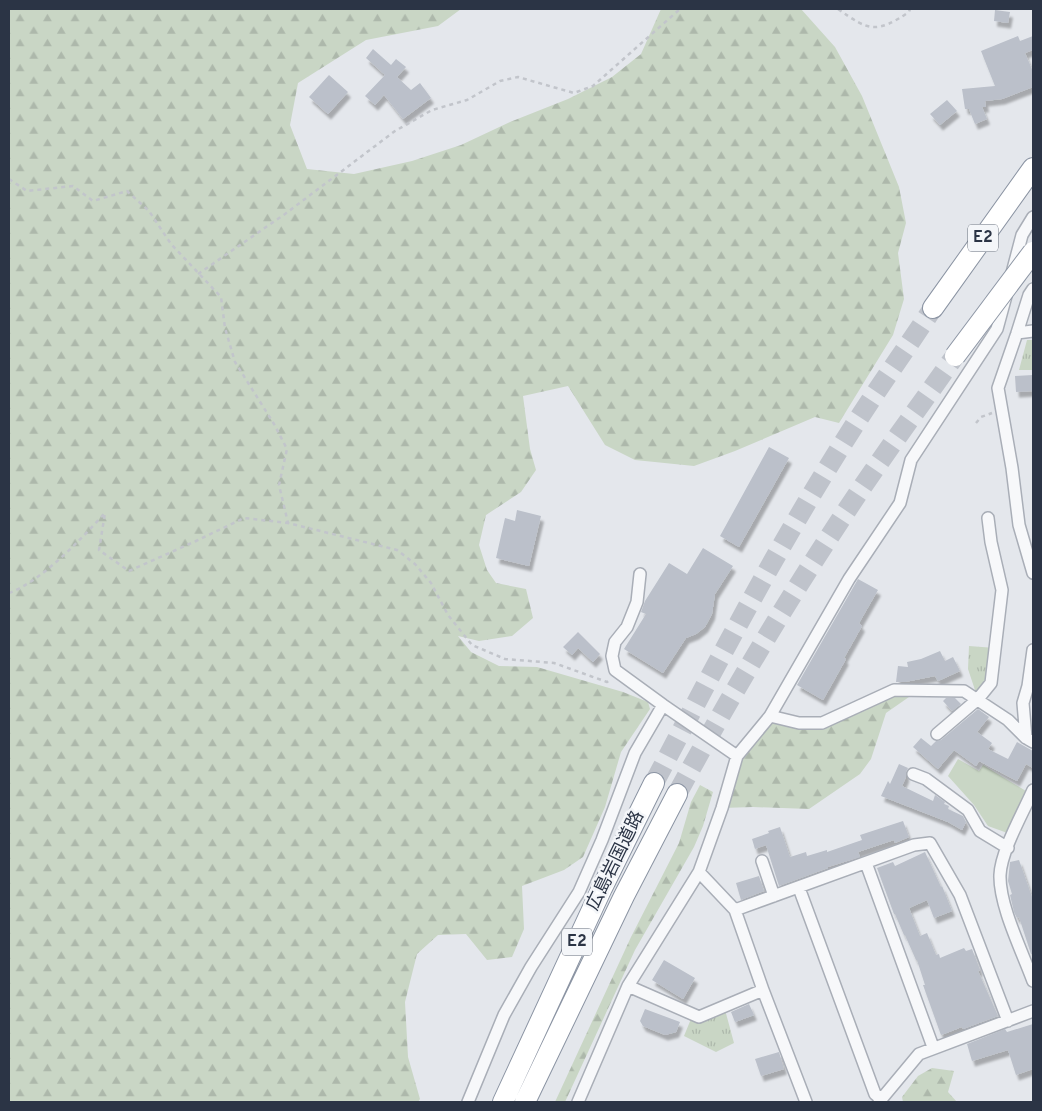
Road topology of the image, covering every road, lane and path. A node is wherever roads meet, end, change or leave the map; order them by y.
1 (680, 9) edge
2 (838, 9) edge
3 (910, 9) edge
4 (1033, 168) edge
5 (9, 179) edge
6 (1033, 217) edge
7 (1033, 252) edge
8 (198, 274) junction
9 (1033, 289) edge
10 (933, 308) tunnel mouth
11 (1033, 331) edge
12 (1017, 333) junction
13 (955, 356) tunnel mouth
14 (1002, 406) junction
15 (976, 423) dead end
16 (988, 518) dead end
17 (288, 523) junction
18 (1030, 549) edge
19 (1033, 573) edge
20 (640, 574) dead end
21 (9, 593) edge
22 (1033, 650) edge
23 (620, 674) junction
24 (1031, 686) edge
25 (978, 699) junction
26 (663, 705) junction
27 (770, 716) junction
28 (937, 734) dead end
29 (1030, 740) edge
30 (736, 756) junction
31 (913, 774) dead end
32 (654, 783) tunnel mouth
33 (1033, 790) edge
34 (677, 794) tunnel mouth
35 (1008, 848) junction
36 (762, 861) dead end
37 (866, 863) junction
38 (699, 872) junction
39 (799, 888) junction
40 (774, 896) junction
41 (736, 910) junction
42 (1033, 981) edge
43 (628, 986) junction
44 (763, 990) junction
45 (1033, 1011) edge
46 (1008, 1021) junction
47 (933, 1048) junction
48 (880, 1100) edge
49 (468, 1102) edge
50 (503, 1102) edge
51 (525, 1102) edge
52 (578, 1102) edge
53 (806, 1102) edge

1 - 8 path
2 - 3 path
4 - 10 highway, E2
5 - 8 path
6 - 27 street
7 - 13 highway, bridge
8 - 17 path
9 - 12 street
11 - 12 street
12 - 14 street
14 - 15 path
14 - 18 street
16 - 25 street
17 - 21 path
17 - 23 path
18 - 19 street
20 - 23 street
22 - 24 street
23 - 26 street
24 - 29 street
25 - 27 street
25 - 28 street
25 - 29 street
26 - 30 street
26 - 49 street
27 - 30 street
30 - 38 street
31 - 35 street
32 - 50 highway, 広島岩国道路 / E2
33 - 35 street
34 - 51 highway, 広島岩国道路 / E2
35 - 42 street
36 - 40 street
37 - 39 street
37 - 46 street
37 - 47 street
38 - 41 street
38 - 43 street
39 - 40 street
39 - 48 street
40 - 41 street
41 - 44 street
43 - 44 street
43 - 52 street
44 - 53 street
45 - 46 street
46 - 47 street
47 - 48 street

